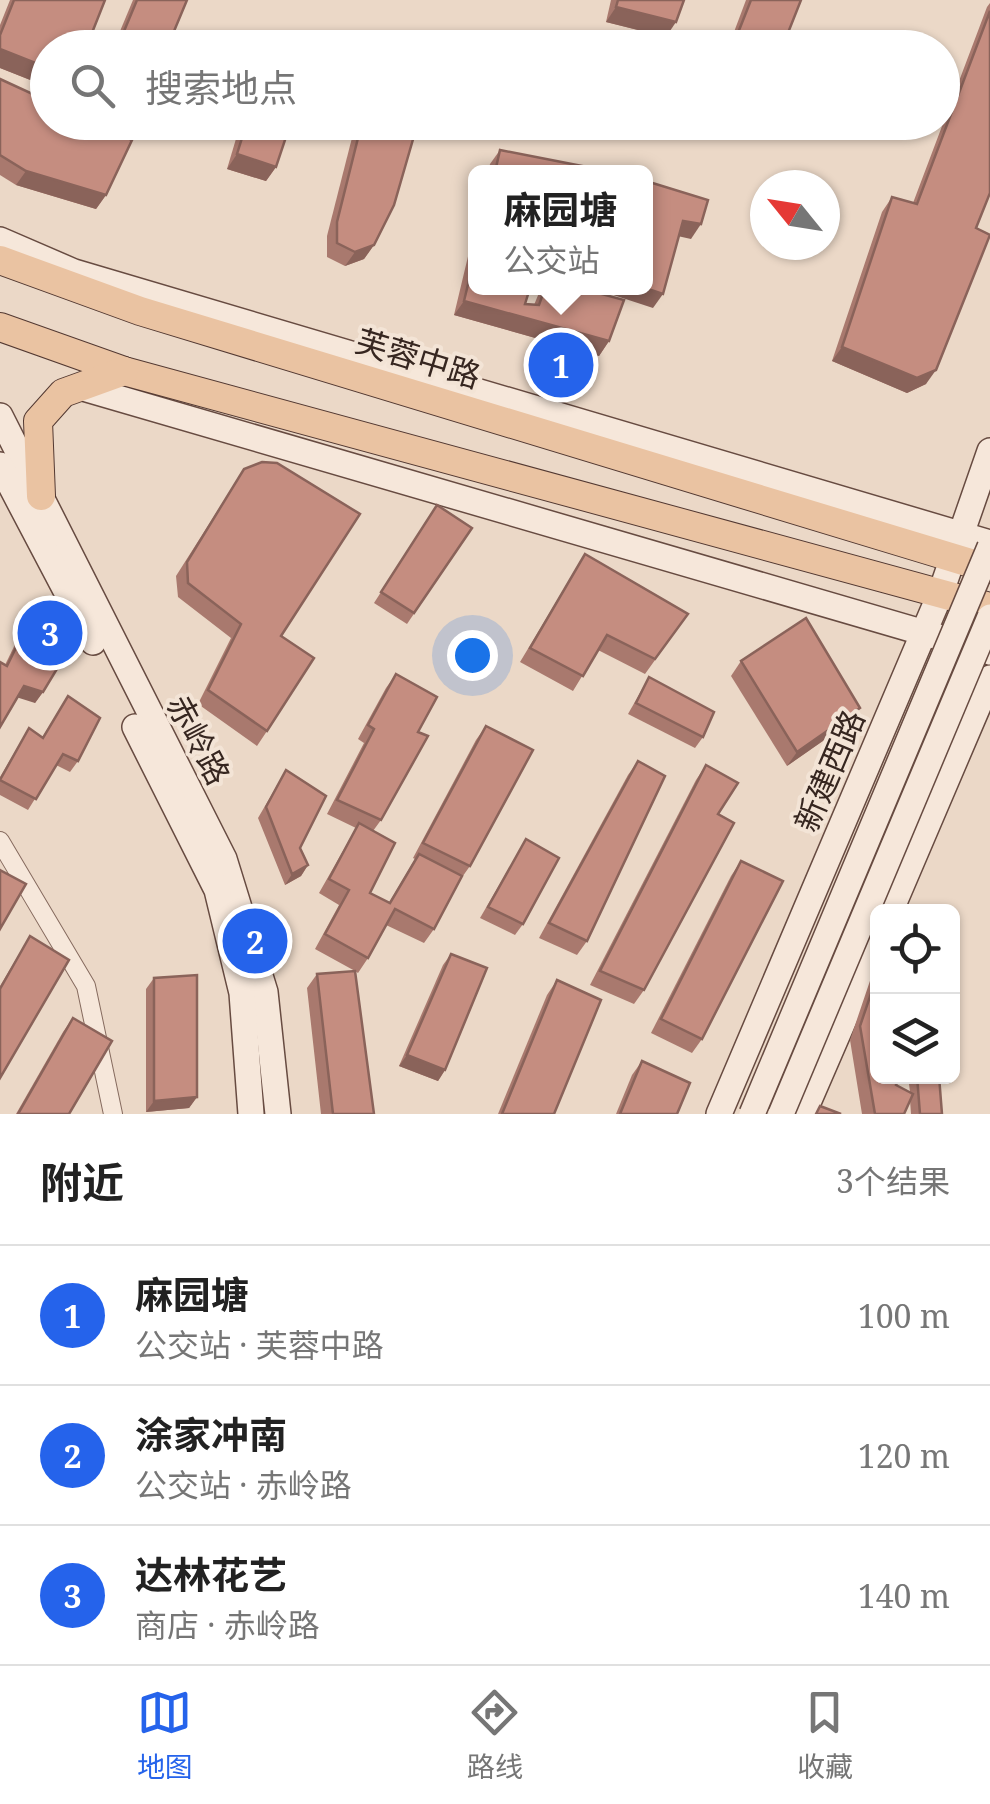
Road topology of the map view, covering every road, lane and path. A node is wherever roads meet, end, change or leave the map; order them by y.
1 (0, 240) edge
2 (0, 260) edge
3 (0, 327) edge
4 (124, 372) junction
5 (80, 387) junction
6 (0, 416) edge
7 (990, 450) edge
8 (0, 465) edge
9 (41, 496) junction
10 (990, 545) edge
11 (958, 546) junction
12 (990, 568) edge
13 (941, 592) junction
14 (990, 607) edge
15 (990, 617) edge
16 (924, 633) junction
17 (990, 652) edge
18 (990, 678) edge
19 (0, 841) edge
20 (893, 904) edge
21 (870, 959) edge
22 (113, 1114) edge
23 (252, 1114) edge
24 (278, 1114) edge
25 (720, 1114) edge
26 (752, 1114) edge
27 (781, 1114) edge
28 (803, 1114) edge

1 - 11 main road
2 - 11 main road, 芙蓉中路
3 - 4 main road
4 - 5 main road
4 - 13 main road
5 - 9 main road
5 - 16 main road
6 - 9 main road, 赤岭路
7 - 11 main road, 新建西路
8 - 23 main road, 赤岭路
9 - 24 main road, 赤岭路
10 - 11 main road
10 - 26 main road, 新建西路, bridge
11 - 12 main road, 芙蓉中路
11 - 13 main road, 新建西路
13 - 14 main road
13 - 16 main road, 新建西路
15 - 27 main road, bridge
16 - 17 main road
16 - 25 main road, 新建西路
18 - 20 main road
19 - 22 street
21 - 28 main road

